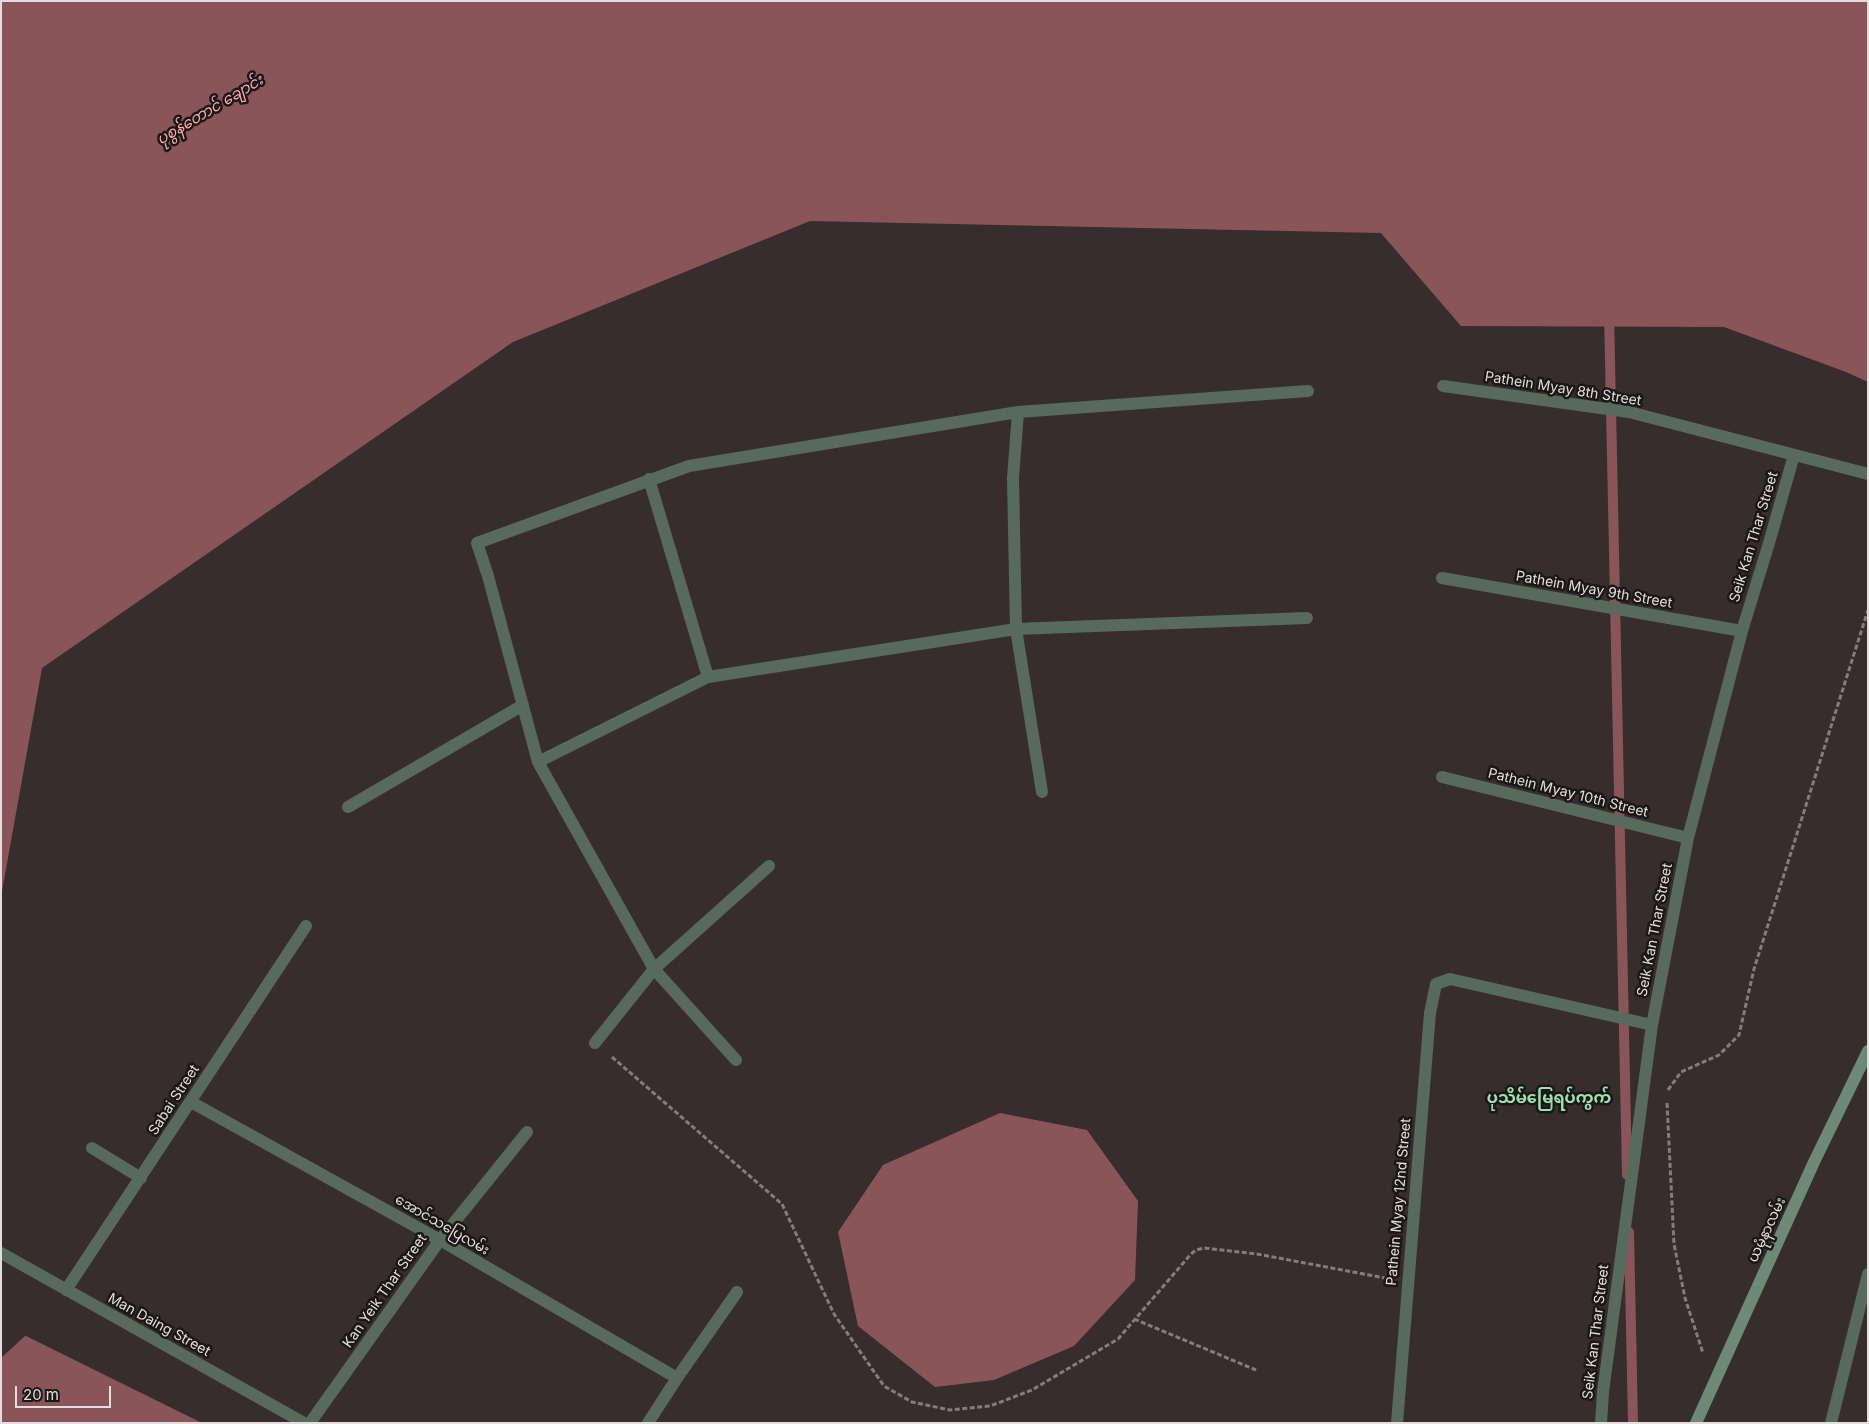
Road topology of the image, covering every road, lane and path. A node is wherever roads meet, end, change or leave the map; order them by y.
1 (1443, 386) dead end
2 (1308, 391) dead end
3 (1018, 412) junction
4 (1794, 455) junction
5 (1868, 474) edge
6 (649, 479) junction
7 (1442, 578) dead end
8 (1868, 610) edge
9 (1307, 618) dead end
10 (1016, 629) junction
11 (1742, 631) junction
12 (708, 677) junction
13 (523, 705) junction
14 (538, 762) junction
15 (1442, 777) dead end
16 (1042, 792) dead end
17 (348, 807) dead end
18 (1688, 838) junction
19 (769, 866) dead end
20 (306, 926) dead end
21 (654, 969) junction
22 (1652, 1025) junction
23 (595, 1043) joint
24 (1868, 1051) edge
25 (736, 1060) dead end
26 (1666, 1092) dead end
27 (191, 1102) junction
28 (1666, 1102) dead end
29 (527, 1132) dead end
30 (92, 1148) dead end
31 (141, 1178) junction
32 (440, 1240) junction
33 (1, 1253) edge
34 (1868, 1274) edge
35 (1408, 1282) junction
36 (66, 1290) junction
37 (737, 1292) dead end
38 (1864, 1304) edge
39 (1134, 1320) junction
40 (1256, 1370) dead end
41 (677, 1378) junction
42 (1713, 1384) junction
43 (304, 1423) edge
44 (310, 1423) edge
45 (648, 1423) edge
46 (1397, 1423) edge
47 (1601, 1423) edge
48 (1696, 1423) edge
49 (1831, 1423) edge

1 - 4 street, Pathein Myay 8th Street
2 - 3 street
3 - 6 street
3 - 10 street
4 - 5 street, Pathein Myay 8th Street
4 - 11 street, Seik Kan Thar Street
6 - 12 street
6 - 13 street
7 - 11 street, Pathein Myay 9th Street
8 - 26 path
9 - 10 street
10 - 12 street
10 - 16 street
11 - 18 street, Seik Kan Thar Street
12 - 14 street
13 - 14 street
13 - 17 street
14 - 21 street
15 - 18 street, Pathein Myay 10th Street
18 - 22 street, Seik Kan Thar Street
19 - 21 street
20 - 27 street, Sabai Street
21 - 23 street
21 - 25 street
22 - 35 street, Pathein Myay 12nd Street
22 - 47 street, Seik Kan Thar Street
23 - 39 path
24 - 42 main road, ယမုံနာလမ်း
27 - 31 street, Sabai Street
27 - 32 street, အောင်သပြေလမ်း
28 - 42 path
29 - 32 street, Kan Yeik Thar Street
30 - 31 street
31 - 36 street, Sabai Street
32 - 41 street, အောင်သပြေလမ်း
32 - 44 street, Kan Yeik Thar Street
33 - 36 street, Man Daing Street
34 - 38 street
35 - 39 path
35 - 46 street, Pathein Myay 12nd Street
36 - 43 street, Man Daing Street
37 - 41 street
38 - 49 street
39 - 40 path
41 - 45 street
42 - 48 main road, ယမုံနာလမ်း

